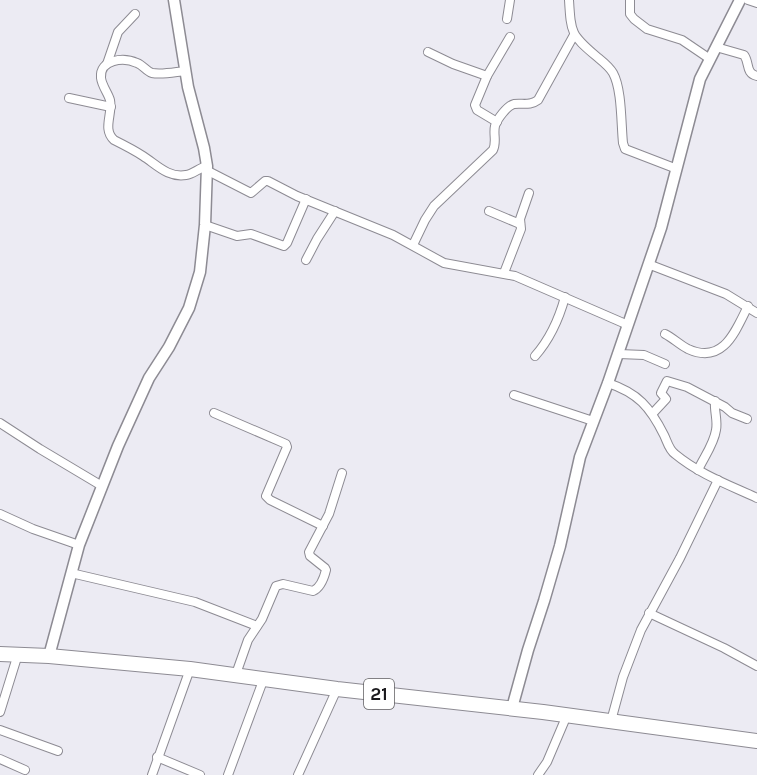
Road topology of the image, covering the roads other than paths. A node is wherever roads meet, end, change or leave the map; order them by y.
1 (174, 0) edge
2 (510, 0) edge
3 (569, 0) edge
4 (630, 0) edge
5 (740, 0) edge
6 (747, 0) edge
7 (757, 3) edge
8 (135, 14) dead end
9 (507, 19) dead end
10 (574, 35) junction
11 (510, 37) dead end
12 (716, 47) junction
13 (428, 52) dead end
14 (710, 59) junction
15 (107, 64) junction
16 (185, 71) junction
17 (487, 76) junction
18 (757, 76) edge
19 (69, 98) dead end
20 (111, 107) junction
21 (497, 122) junction
22 (208, 168) junction
23 (677, 169) junction
24 (529, 193) dead end
25 (306, 200) junction
26 (335, 211) junction
27 (489, 211) dead end
28 (520, 224) junction
29 (205, 225) junction
30 (411, 244) junction
31 (306, 260) dead end
32 (648, 264) junction
33 (504, 273) junction
34 (565, 297) junction
35 (748, 306) junction
36 (757, 313) edge
37 (628, 325) junction
38 (665, 334) dead end
39 (619, 354) junction
40 (535, 356) dead end
41 (665, 364) dead end
42 (608, 383) junction
43 (514, 395) dead end
44 (715, 401) junction
45 (214, 413) dead end
46 (653, 413) junction
47 (747, 419) dead end
48 (593, 422) junction
49 (0, 423) edge
50 (698, 470) junction
51 (342, 473) dead end
52 (718, 480) junction
53 (102, 486) junction
54 (757, 498) edge
55 (1, 516) edge
56 (323, 526) junction
57 (80, 545) junction
58 (71, 573) junction
59 (649, 614) junction
60 (257, 626) junction
61 (0, 654) edge
62 (18, 654) junction
63 (49, 656) junction
64 (757, 666) edge
65 (190, 669) junction
66 (236, 674) junction
67 (264, 678) junction
68 (337, 689) junction
69 (512, 708) junction
70 (0, 712) edge
71 (567, 715) junction
72 (611, 721) junction
73 (0, 730) edge
74 (757, 741) edge
75 (58, 751) dead end
76 (157, 757) junction
77 (0, 759) edge
78 (25, 770) dead end
79 (539, 774) edge
80 (152, 775) edge
81 (200, 775) edge
82 (228, 775) edge
83 (298, 775) edge

1 - 16 street
2 - 9 street
3 - 10 street
4 - 14 street
5 - 12 street
6 - 7 street
8 - 15 street
10 - 21 street
10 - 23 street
11 - 17 street
12 - 14 street
12 - 18 street
13 - 17 street
14 - 23 street
15 - 16 street
15 - 20 street
16 - 22 street
17 - 21 street
19 - 20 street
20 - 22 street
21 - 30 street
22 - 25 street
22 - 29 street
23 - 32 street
24 - 28 street
25 - 26 street
25 - 29 street
26 - 30 street
26 - 31 street
27 - 28 street
28 - 33 street
29 - 53 street
30 - 33 street
32 - 35 street
32 - 37 street
33 - 34 street
34 - 37 street
34 - 40 street
35 - 36 street
35 - 38 street
37 - 39 street
39 - 41 street
39 - 42 street
42 - 46 street
42 - 48 street
43 - 48 street
44 - 46 street
44 - 47 street
44 - 50 street
45 - 56 street
46 - 50 street
48 - 69 street
49 - 53 street
50 - 52 street
51 - 56 street
52 - 54 street
52 - 59 street
53 - 57 street
55 - 57 street
56 - 60 street
57 - 58 street
58 - 60 street
58 - 63 street
59 - 64 street
59 - 72 street
60 - 66 street
61 - 62 highway, 21
62 - 63 highway, 21
62 - 70 street
63 - 65 highway, 21
65 - 66 highway, 21
65 - 76 street
66 - 67 highway, 21
67 - 68 highway, 21
67 - 82 street
68 - 69 highway, 21
68 - 83 street
69 - 71 highway, 21
71 - 72 highway, 21
71 - 79 street
72 - 74 highway, 21
73 - 75 street
76 - 80 street
76 - 81 street
77 - 78 street

